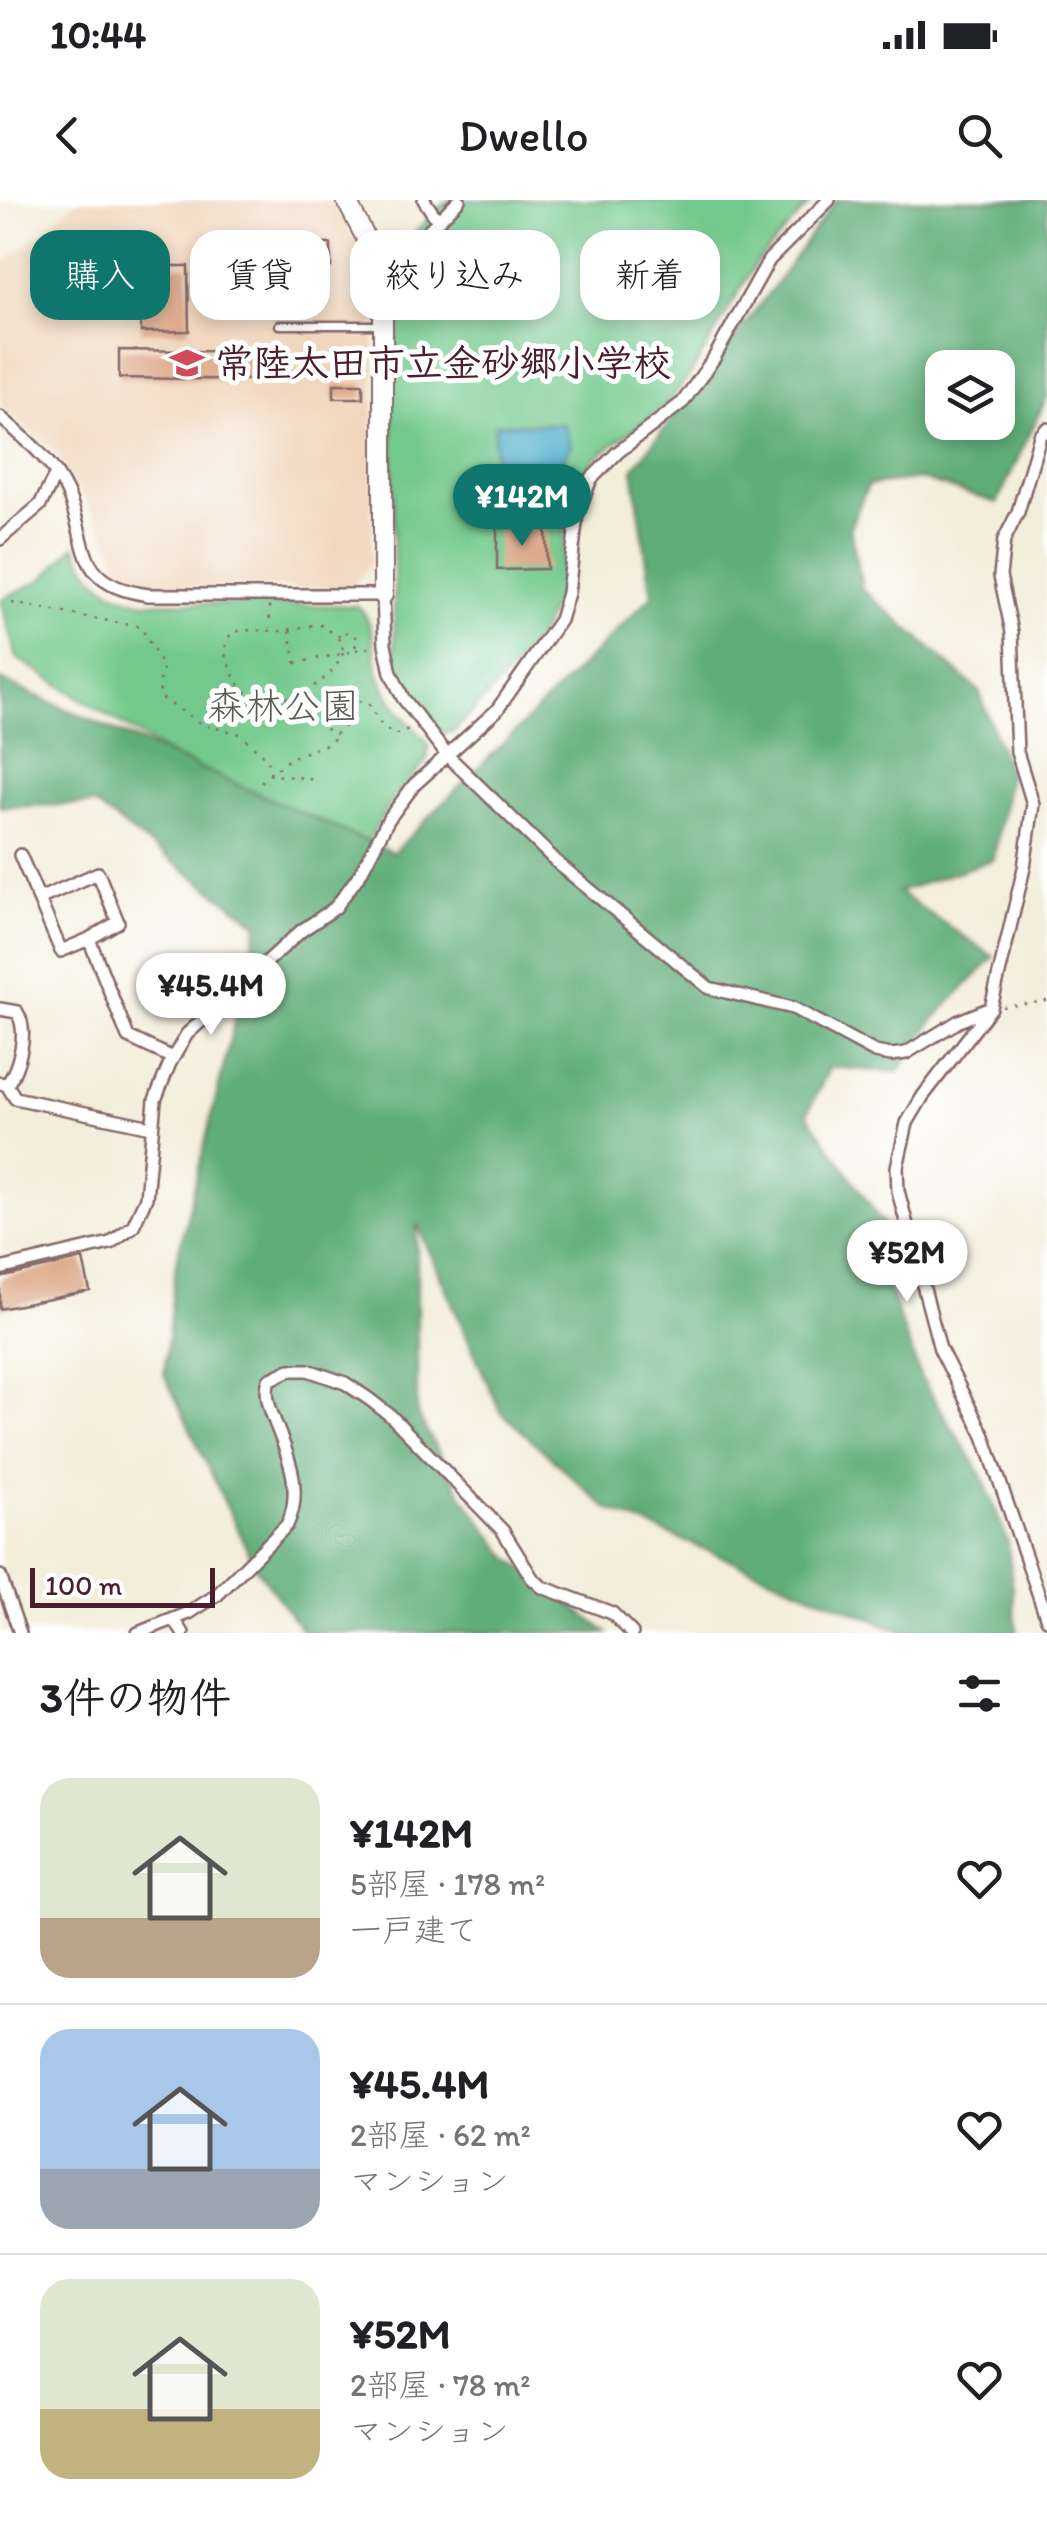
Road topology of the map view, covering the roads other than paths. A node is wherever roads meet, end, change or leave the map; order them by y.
1 (346, 200) edge
2 (424, 200) edge
3 (459, 200) edge
4 (829, 200) edge
5 (438, 222) junction
6 (364, 230) edge
7 (430, 230) edge
8 (384, 320) edge
9 (279, 325) dead end
10 (385, 325) junction
11 (1, 420) edge
12 (1047, 429) edge
13 (56, 474) junction
14 (0, 538) edge
15 (383, 595) junction
16 (446, 754) junction
17 (20, 855) dead end
18 (39, 898) junction
19 (89, 940) junction
20 (992, 1008) junction
21 (0, 1009) edge
22 (173, 1058) junction
23 (4, 1084) edge
24 (151, 1127) junction
25 (0, 1269) edge
26 (0, 1576) edge
27 (174, 1619) junction
28 (1047, 1619) edge
29 (20, 1633) edge
30 (138, 1633) edge
31 (183, 1633) edge
32 (632, 1633) edge

1 - 6 street
2 - 5 street
3 - 5 street
4 - 16 street
5 - 7 street
8 - 10 street
9 - 10 lane
10 - 15 street
11 - 13 street
12 - 20 street
13 - 14 street
13 - 15 street
15 - 16 street
16 - 20 street
16 - 22 street
17 - 18 street
18 - 19 street
18 - 19 street
19 - 22 street
20 - 28 street
21 - 23 street
22 - 24 street
23 - 24 street
24 - 25 street
26 - 29 street
27 - 30 street
27 - 31 street
27 - 32 street

